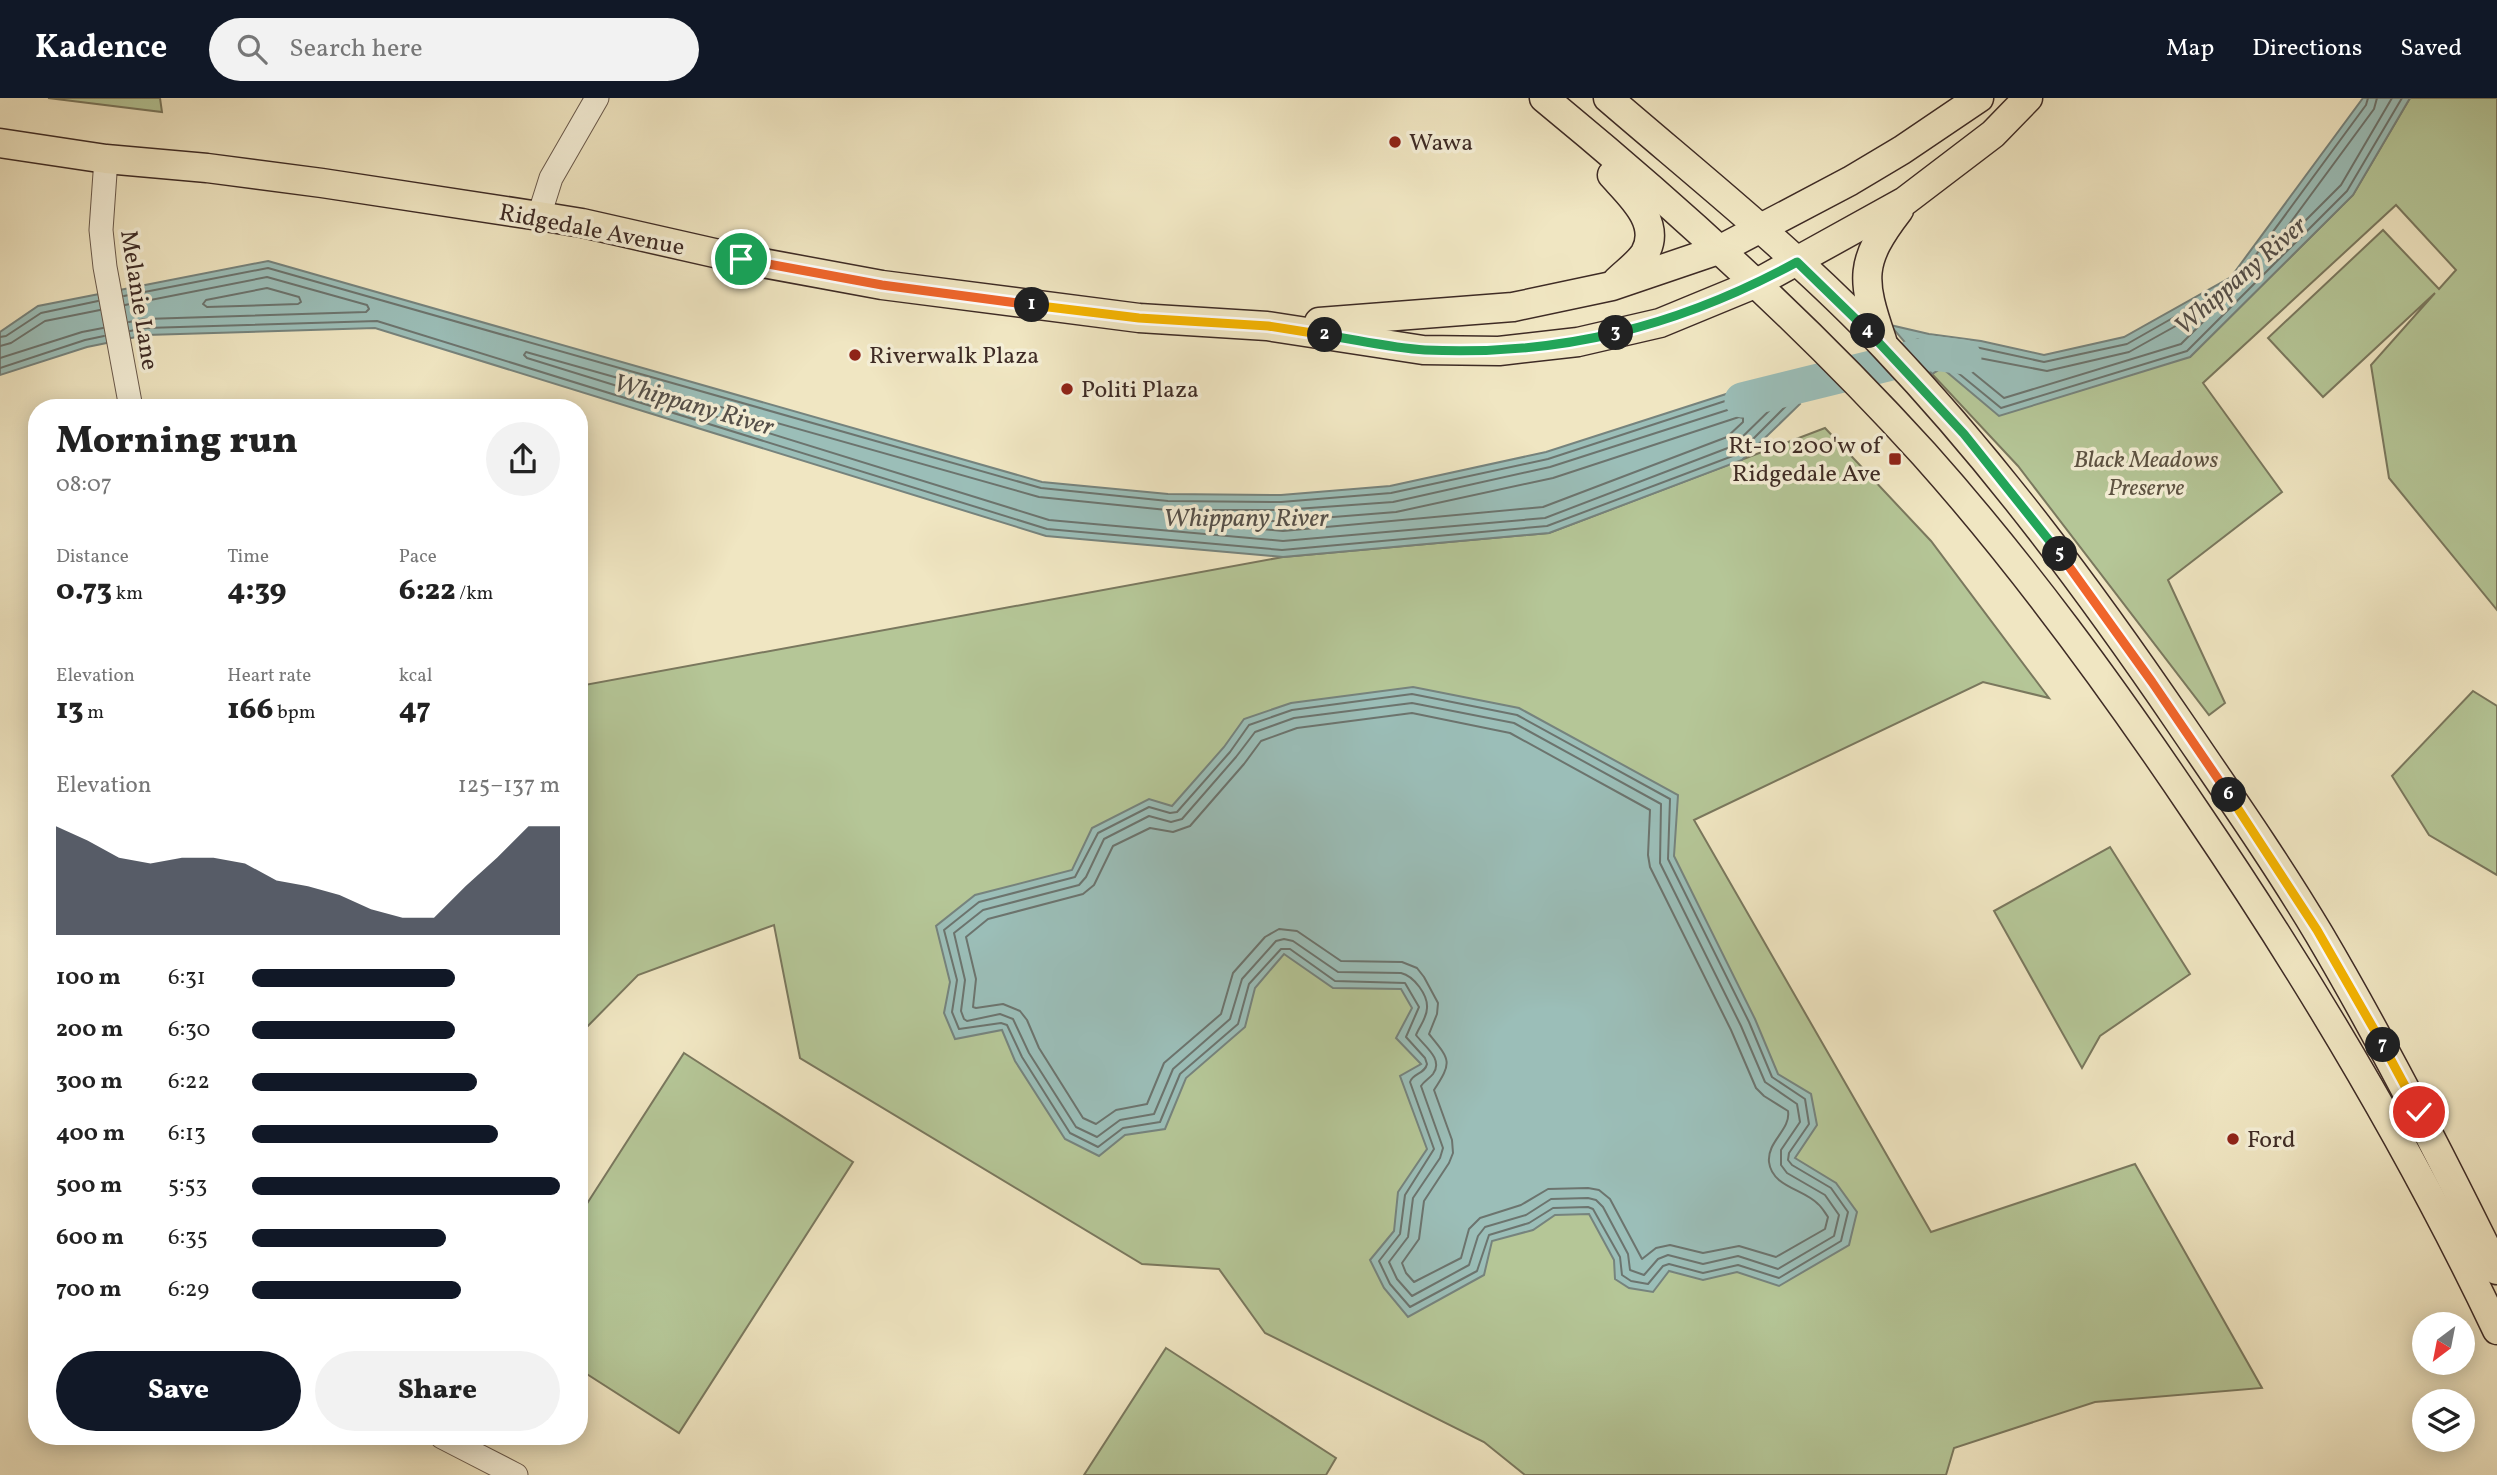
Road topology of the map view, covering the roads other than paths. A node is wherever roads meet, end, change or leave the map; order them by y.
1 (597, 98) edge
2 (1544, 98) edge
3 (1608, 98) edge
4 (1979, 98) edge
5 (2028, 98) edge
6 (1588, 134) junction
7 (0, 143) edge
8 (106, 159) junction
9 (1905, 201) junction
10 (539, 216) junction
11 (1761, 229) junction
12 (1721, 249) junction
13 (1797, 262) junction
14 (1757, 284) junction
15 (1612, 286) junction
16 (1268, 326) junction
17 (1884, 346) junction
18 (129, 399) edge
19 (2497, 1270) edge
20 (2497, 1330) edge
21 (458, 1445) edge
22 (516, 1475) edge

1 - 10 street
2 - 6 main road
3 - 11 main road
4 - 11 main road, Ridgedale Avenue
5 - 9 main road
6 - 12 main road
6 - 15 main road
7 - 8 main road, Ridgedale Avenue
8 - 10 main road, Ridgedale Avenue
8 - 18 street, Melanie Lane
9 - 13 main road, Ridgedale Avenue
9 - 17 main road
10 - 16 main road, Ridgedale Avenue
11 - 12 main road, Ridgedale Avenue
11 - 13 main road
12 - 14 main road
12 - 15 main road, Ridgedale Avenue
13 - 14 main road, Ridgedale Avenue
13 - 17 main road
14 - 16 main road, Ridgedale Avenue
14 - 20 main road
15 - 16 main road, Ridgedale Avenue
17 - 19 main road
21 - 22 street

